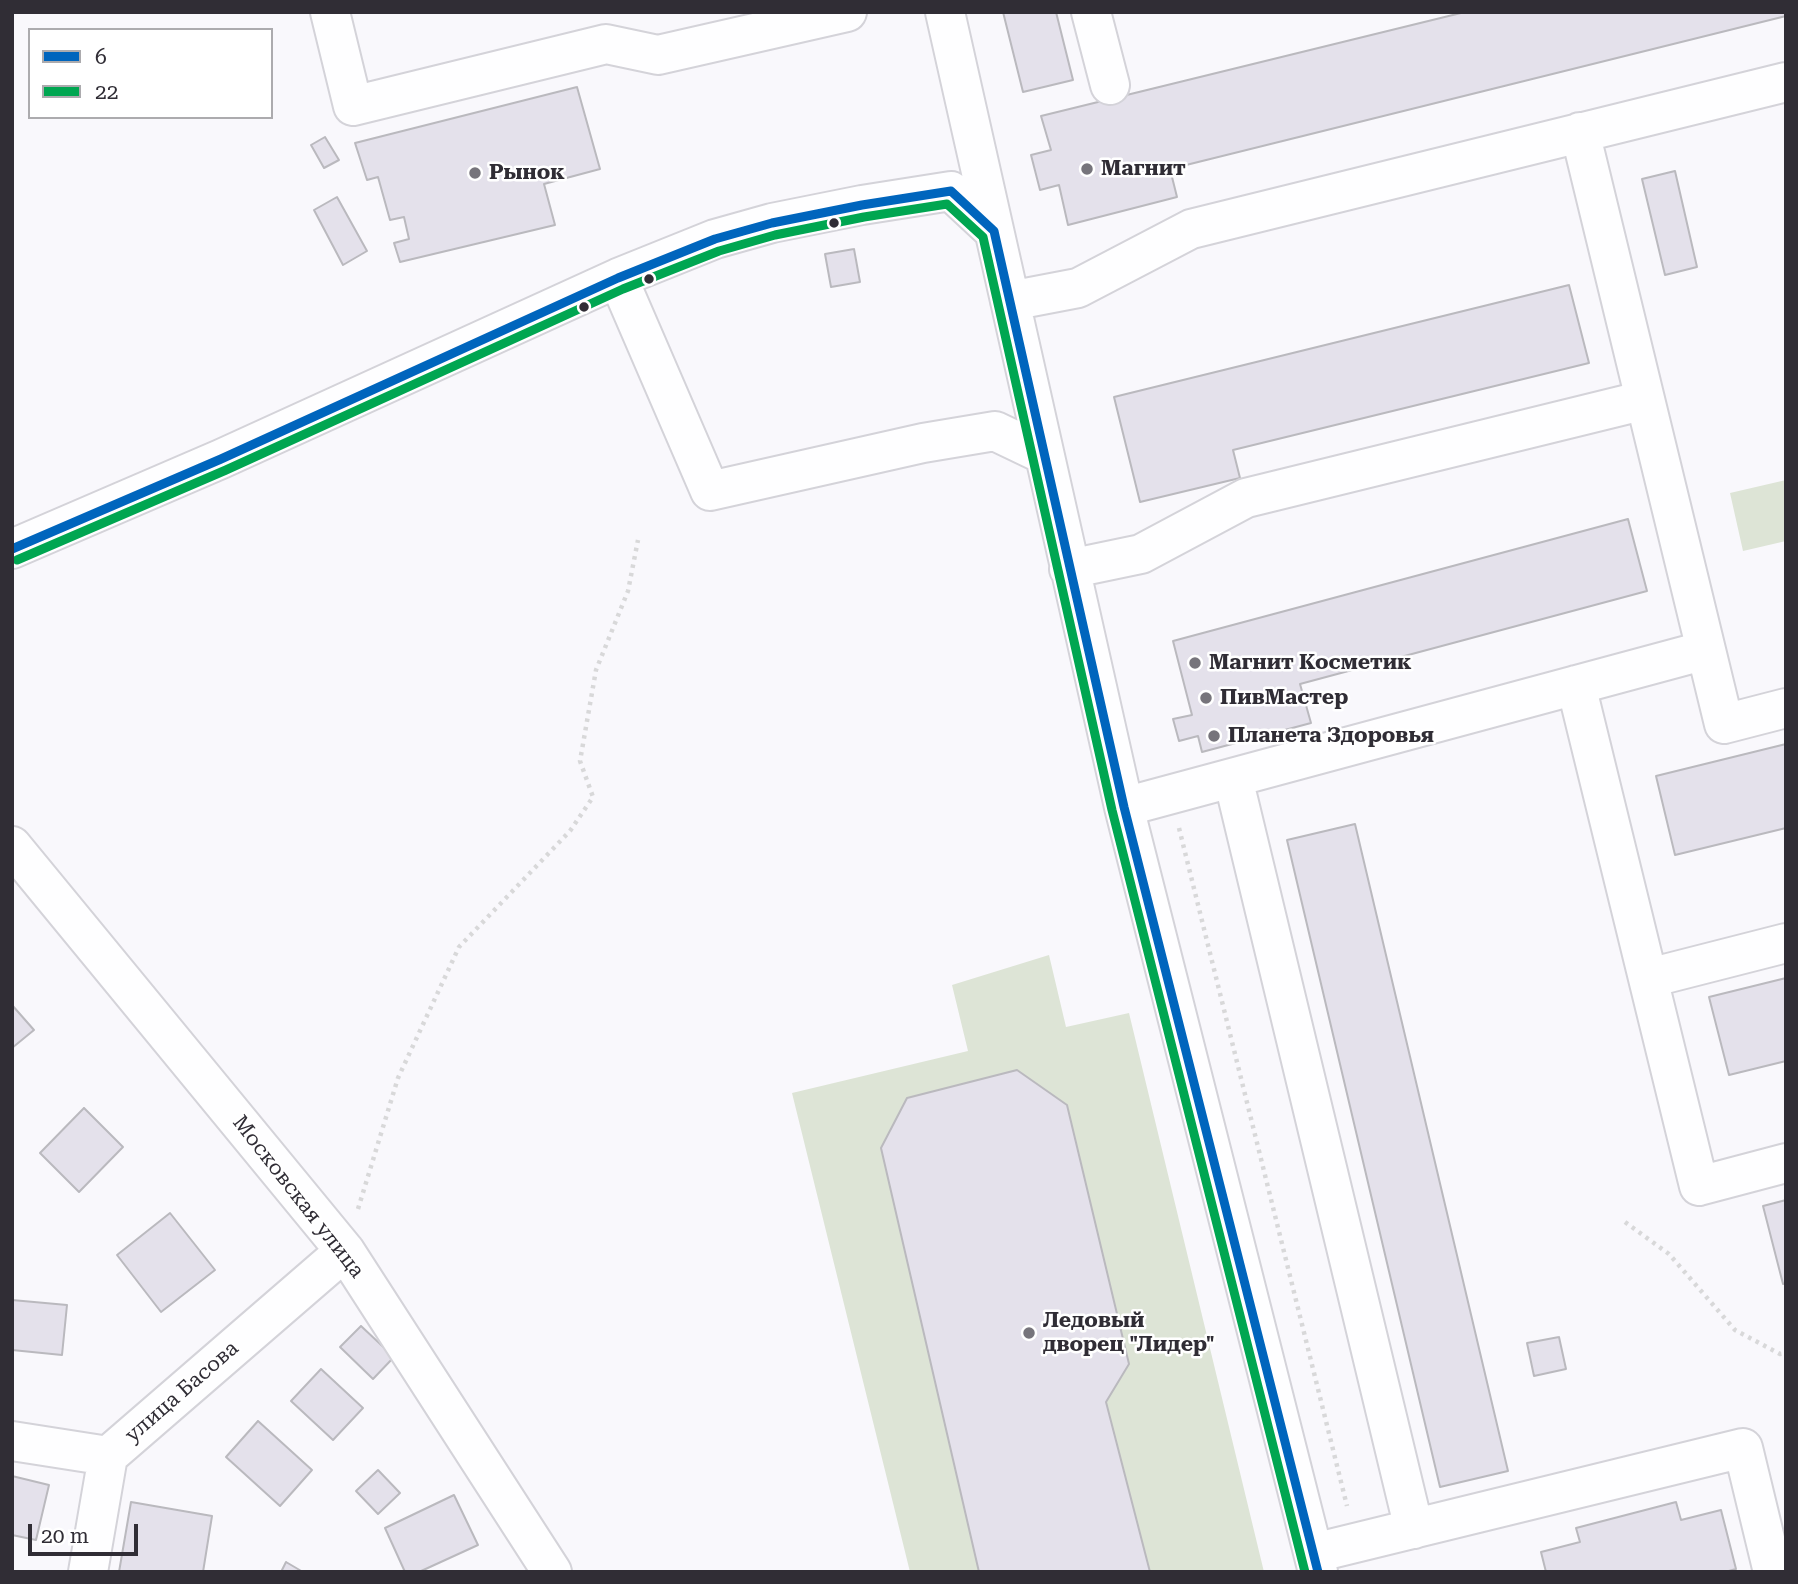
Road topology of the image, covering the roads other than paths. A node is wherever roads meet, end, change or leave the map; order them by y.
1 (300, 12) edge
2 (847, 12) edge
3 (945, 12) edge
4 (1091, 12) edge
5 (333, 23) edge
6 (1786, 82) edge
7 (1110, 85) dead end
8 (1580, 132) junction
9 (994, 231) junction
10 (618, 278) junction
11 (1010, 301) junction
12 (1646, 400) junction
13 (1043, 454) junction
14 (12, 549) edge
15 (1069, 569) junction
16 (1706, 650) junction
17 (1576, 685) junction
18 (1786, 708) edge
19 (1233, 778) junction
20 (1124, 807) junction
21 (12, 846) edge
22 (1786, 943) edge
23 (1648, 978) junction
24 (1786, 1163) edge
25 (345, 1251) junction
26 (12, 1441) edge
27 (108, 1456) junction
28 (1413, 1530) junction
29 (1316, 1563) edge
30 (88, 1572) edge
31 (552, 1572) edge
32 (1773, 1572) edge

1 - 5 street
2 - 5 street
3 - 9 street
4 - 7 street
6 - 8 street
8 - 11 street
8 - 12 street
9 - 10 street
9 - 11 street
10 - 13 street
10 - 14 street
11 - 13 street
12 - 15 street
12 - 16 street
13 - 15 street
15 - 20 street
16 - 17 street
16 - 18 street
17 - 19 street
17 - 23 street
19 - 20 street
19 - 28 street
20 - 29 street
21 - 25 street, Московская улица
22 - 23 street
23 - 24 street
25 - 27 street, улица Басова
25 - 31 street, Московская улица
26 - 27 street
27 - 30 street, улица Басова
28 - 29 street
28 - 32 street

